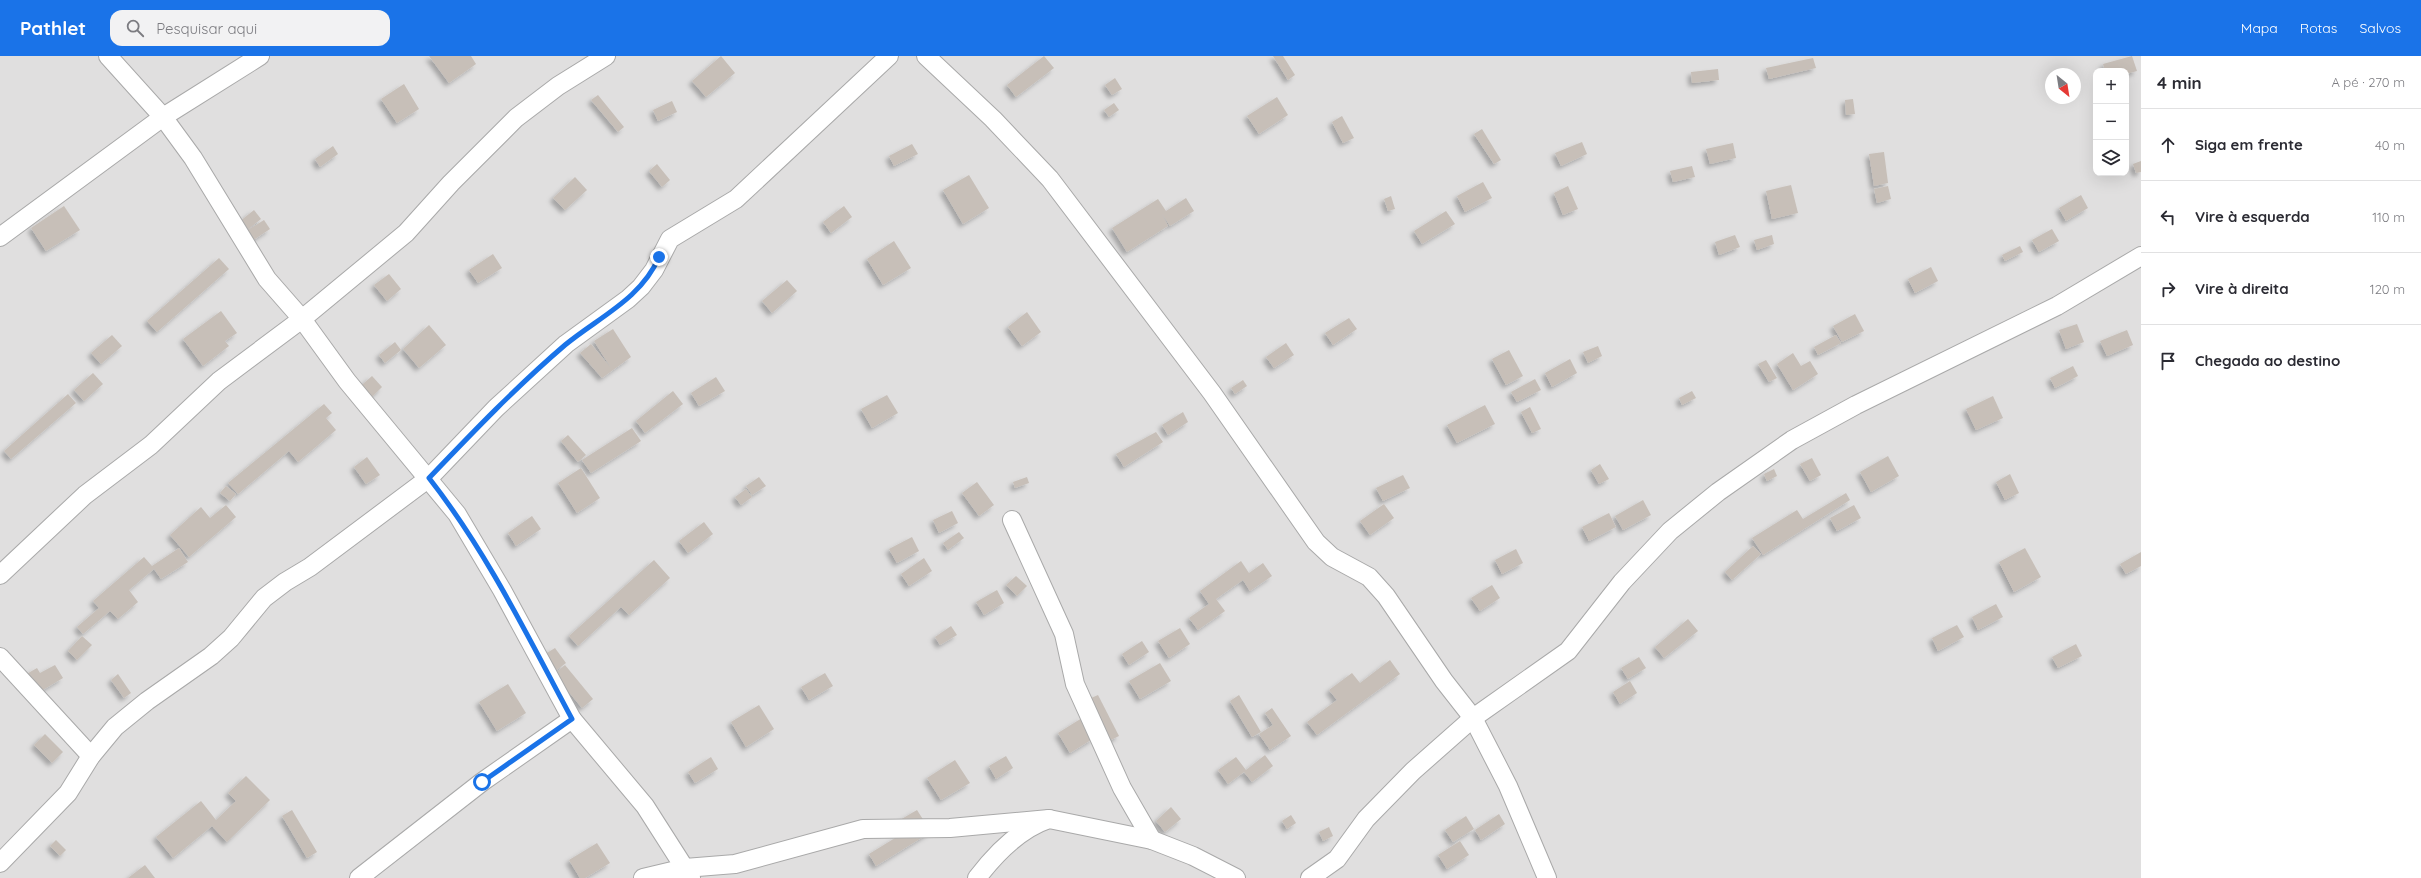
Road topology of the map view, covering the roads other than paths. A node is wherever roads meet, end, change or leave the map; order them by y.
1 (108, 56) edge
2 (260, 56) edge
3 (606, 56) edge
4 (889, 56) edge
5 (926, 56) edge
6 (162, 117) junction
7 (0, 237) edge
8 (2141, 256) edge
9 (302, 318) junction
10 (429, 478) junction
11 (1012, 520) dead end
12 (0, 575) edge
13 (0, 657) edge
14 (1473, 718) junction
15 (572, 719) junction
16 (91, 756) junction
17 (1049, 819) junction
18 (1152, 840) junction
19 (0, 863) edge
20 (688, 873) edge
21 (359, 878) edge
22 (642, 878) edge
23 (977, 878) edge
24 (1236, 878) edge
25 (1310, 878) edge
26 (1546, 878) edge

1 - 6 street
2 - 6 street
3 - 9 street
4 - 10 street
5 - 14 street
6 - 7 street
6 - 9 street
8 - 14 street
9 - 10 street
9 - 12 street
10 - 15 street
10 - 16 street
11 - 18 street
13 - 16 street
14 - 25 street
14 - 26 street
15 - 20 street
15 - 21 street
16 - 19 street
17 - 18 street
17 - 20 street
17 - 23 street
18 - 24 street
20 - 22 street

